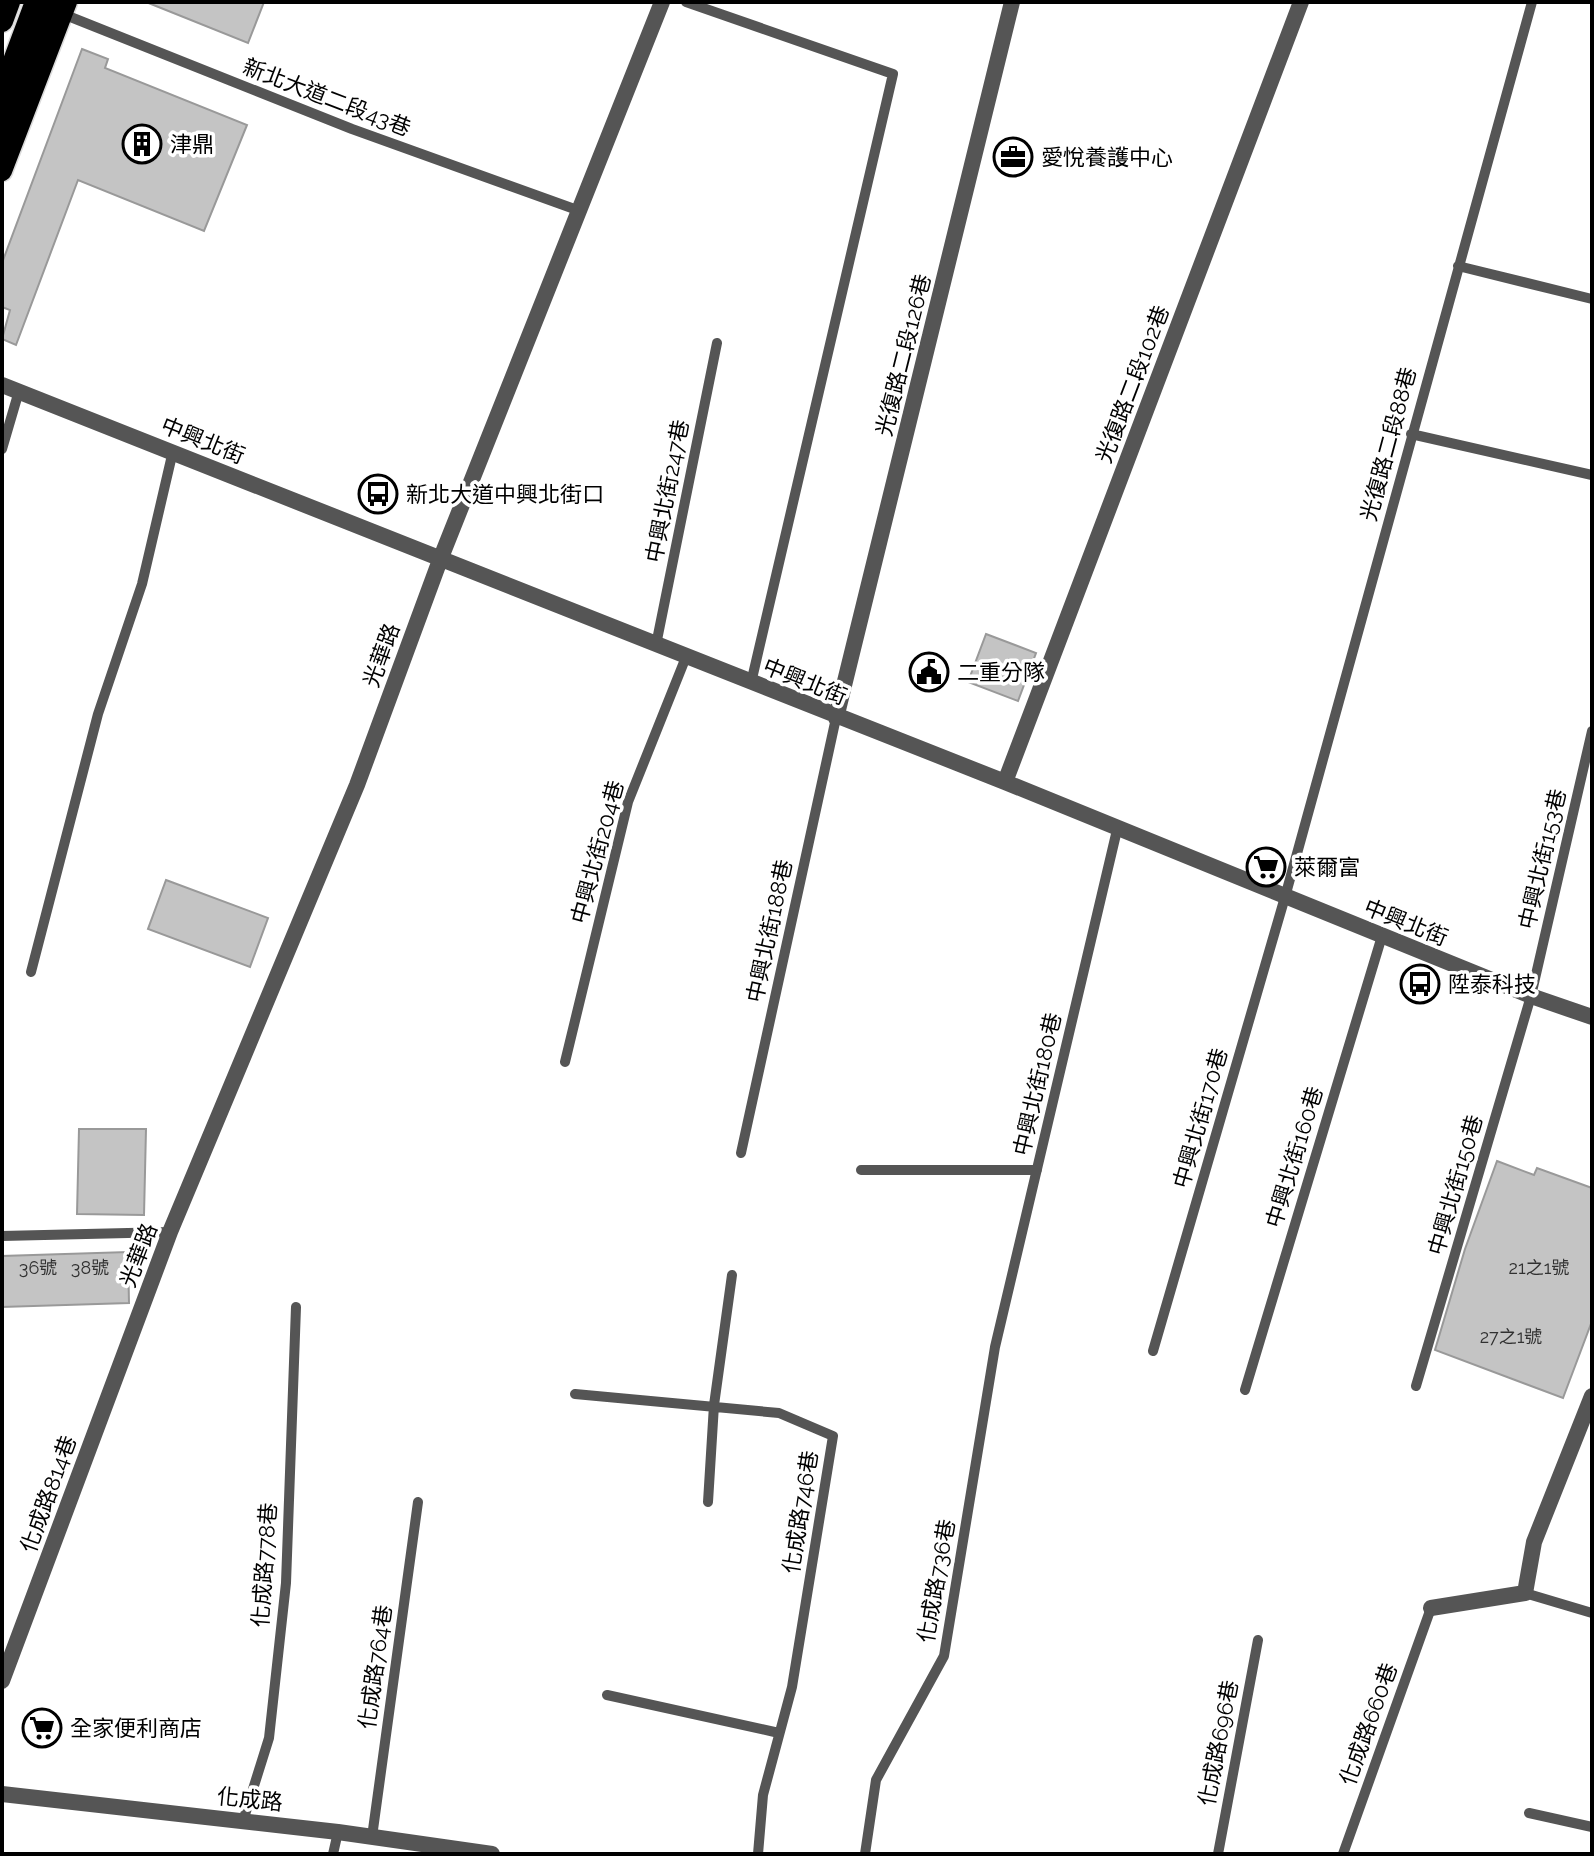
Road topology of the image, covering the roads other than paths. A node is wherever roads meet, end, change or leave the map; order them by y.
1 (9, 2) edge
2 (36, 2) edge
3 (662, 2) edge
4 (686, 2) edge
5 (1012, 2) edge
6 (1301, 2) edge
7 (1532, 2) edge
8 (61, 6) edge
9 (2, 21) edge
10 (2, 91) edge
11 (2, 135) edge
12 (2, 171) edge
13 (580, 211) junction
14 (1458, 266) junction
15 (1592, 299) edge
16 (717, 343) dead end
17 (2, 385) edge
18 (19, 391) junction
19 (1411, 434) junction
20 (2, 449) edge
21 (173, 451) junction
22 (1592, 475) edge
23 (440, 560) junction
24 (656, 645) junction
25 (686, 657) junction
26 (751, 683) junction
27 (836, 718) junction
28 (1592, 731) edge
29 (1005, 782) junction
30 (1117, 830) junction
31 (1285, 897) junction
32 (1382, 936) junction
33 (31, 972) dead end
34 (1531, 996) junction
35 (1592, 1017) edge
36 (565, 1062) dead end
37 (741, 1153) dead end
38 (861, 1170) dead end
39 (1037, 1170) junction
40 (170, 1232) junction
41 (2, 1236) edge
42 (732, 1275) dead end
43 (296, 1307) dead end
44 (136, 1321) joint
45 (995, 1347) joint
46 (1153, 1351) dead end
47 (1416, 1386) dead end
48 (1245, 1390) dead end
49 (575, 1394) dead end
50 (1592, 1396) edge
51 (714, 1405) junction
52 (418, 1502) dead end
53 (708, 1502) dead end
54 (1525, 1593) junction
55 (1431, 1608) joint
56 (1592, 1613) edge
57 (1258, 1640) dead end
58 (2, 1681) edge
59 (607, 1695) dead end
60 (779, 1733) junction
61 (2, 1794) edge
62 (1529, 1813) dead end
63 (243, 1821) junction
64 (1592, 1827) edge
65 (338, 1832) junction
66 (372, 1837) junction
67 (471, 1852) edge
68 (333, 1854) edge
69 (492, 1854) edge
70 (758, 1854) edge
71 (865, 1854) edge
72 (1218, 1854) edge
73 (1343, 1854) edge

1 - 9 highway
2 - 10 highway
3 - 13 street, 光華路
4 - 26 lane
5 - 27 street, 光復路二段126巷
6 - 29 street, 光復路二段102巷
7 - 14 lane, 光復路二段88巷
8 - 11 highway
8 - 12 main road
8 - 13 lane, 新北大道二段43巷
13 - 23 street, 光華路
14 - 15 lane
14 - 19 lane, 光復路二段88巷
16 - 24 lane, 中興北街247巷
17 - 18 street, 中興北街
18 - 20 lane
18 - 21 street, 中興北街
19 - 22 lane
19 - 31 lane, 光復路二段88巷
21 - 23 street, 中興北街
21 - 33 lane
23 - 24 street, 中興北街
23 - 40 street, 光華路
24 - 25 street, 中興北街
25 - 26 street, 中興北街
25 - 36 lane, 中興北街204巷
26 - 27 street, 中興北街
27 - 29 street, 中興北街
27 - 37 lane, 中興北街188巷
28 - 34 lane, 中興北街153巷
29 - 30 street, 中興北街
30 - 31 street, 中興北街
30 - 39 lane, 中興北街180巷
31 - 32 street, 中興北街
31 - 46 lane, 中興北街170巷
32 - 34 street, 中興北街
32 - 48 lane, 中興北街160巷
34 - 35 street, 中興北街
34 - 47 lane, 中興北街150巷
38 - 39 lane
39 - 45 lane, 中興北街180巷
40 - 41 lane
40 - 44 street, 光華路
42 - 51 lane
43 - 63 lane, 化成路778巷
44 - 58 street, 化成路814巷
45 - 71 lane, 化成路736巷
49 - 51 lane, 化成路746巷
50 - 54 street
51 - 53 lane
51 - 60 lane, 化成路746巷
52 - 66 lane, 化成路764巷
54 - 55 street
54 - 56 lane
55 - 73 lane, 化成路660巷
57 - 72 lane, 化成路696巷
59 - 60 lane
60 - 70 lane, 化成路746巷
61 - 63 street, 化成路
62 - 64 lane
63 - 65 street, 化成路
65 - 66 street, 化成路
65 - 68 lane
66 - 67 street, 化成路
67 - 69 street, 化成路

